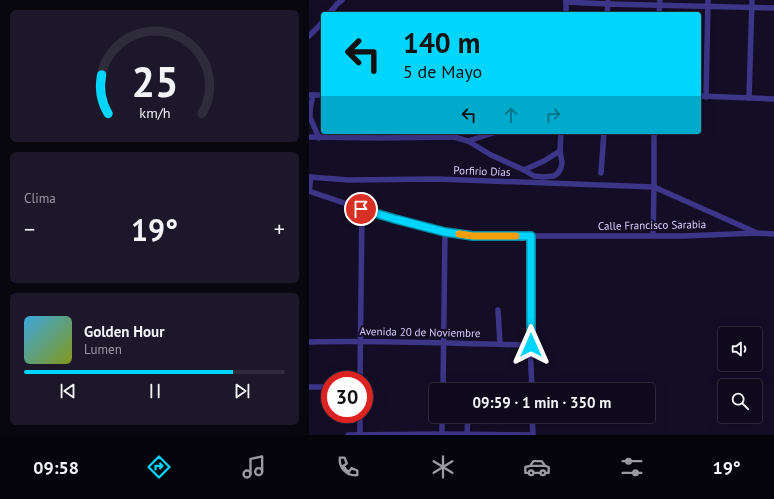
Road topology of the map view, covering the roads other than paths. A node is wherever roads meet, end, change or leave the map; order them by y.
1 (342, 0) edge
2 (752, 0) edge
3 (566, 1) edge
4 (608, 2) edge
5 (659, 2) edge
6 (708, 3) edge
7 (751, 8) junction
8 (774, 8) edge
9 (331, 12) edge
10 (566, 12) edge
11 (607, 12) edge
12 (321, 23) edge
13 (309, 36) edge
14 (311, 95) edge
15 (701, 96) edge
16 (707, 97) junction
17 (749, 98) junction
18 (774, 99) edge
19 (448, 134) edge
20 (490, 134) edge
21 (561, 134) edge
22 (604, 134) edge
23 (654, 134) edge
24 (398, 135) edge
25 (309, 137) edge
26 (455, 137) junction
27 (319, 138) junction
28 (468, 141) junction
29 (561, 151) junction
30 (524, 170) junction
31 (601, 173) dead end
32 (310, 177) edge
33 (654, 186) junction
34 (309, 191) edge
35 (361, 209) junction
36 (445, 232) junction
37 (757, 232) junction
38 (774, 234) edge
39 (653, 235) junction
40 (531, 236) junction
41 (499, 310) dead end
42 (360, 341) junction
43 (309, 342) edge
44 (444, 343) junction
45 (500, 344) junction
46 (531, 345) junction
47 (360, 371) edge
48 (443, 383) edge
49 (532, 383) edge
50 (309, 387) edge
51 (321, 388) edge
52 (360, 423) edge
53 (442, 423) edge
54 (468, 423) edge
55 (533, 423) edge
56 (442, 434) edge
57 (467, 434) edge
58 (348, 435) edge
59 (361, 435) edge
60 (533, 435) edge

1 - 9 street
2 - 7 street
3 - 4 street
3 - 10 street
4 - 5 street
4 - 11 street
5 - 6 street
6 - 7 street
6 - 16 street
7 - 8 street
7 - 17 street
12 - 13 street
14 - 27 street
15 - 16 street
16 - 17 street
17 - 18 street
19 - 26 street
20 - 28 street
21 - 29 street
22 - 31 street
23 - 33 street
24 - 26 street
24 - 27 street
25 - 27 street
26 - 28 street
28 - 30 street
29 - 30 street
29 - 30 street
32 - 33 street, Porfirio Días
32 - 34 street
33 - 37 street
33 - 39 street
34 - 35 street, Calle Francisco Sarabia
35 - 36 street, Calle Francisco Sarabia
35 - 42 street
36 - 40 street, Calle Francisco Sarabia
36 - 44 street
37 - 38 street, Calle Francisco Sarabia
37 - 39 street, Calle Francisco Sarabia
39 - 40 street, Calle Francisco Sarabia
40 - 46 street
41 - 45 street
42 - 43 street, Avenida 20 de Noviembre
42 - 44 street, Avenida 20 de Noviembre
42 - 47 street
44 - 45 street, Avenida 20 de Noviembre
44 - 48 street
45 - 46 street, Avenida 20 de Noviembre
46 - 49 street
50 - 51 street
52 - 59 street
53 - 56 street
54 - 57 street
55 - 60 street
56 - 57 street
56 - 59 street
57 - 60 street
58 - 59 street

